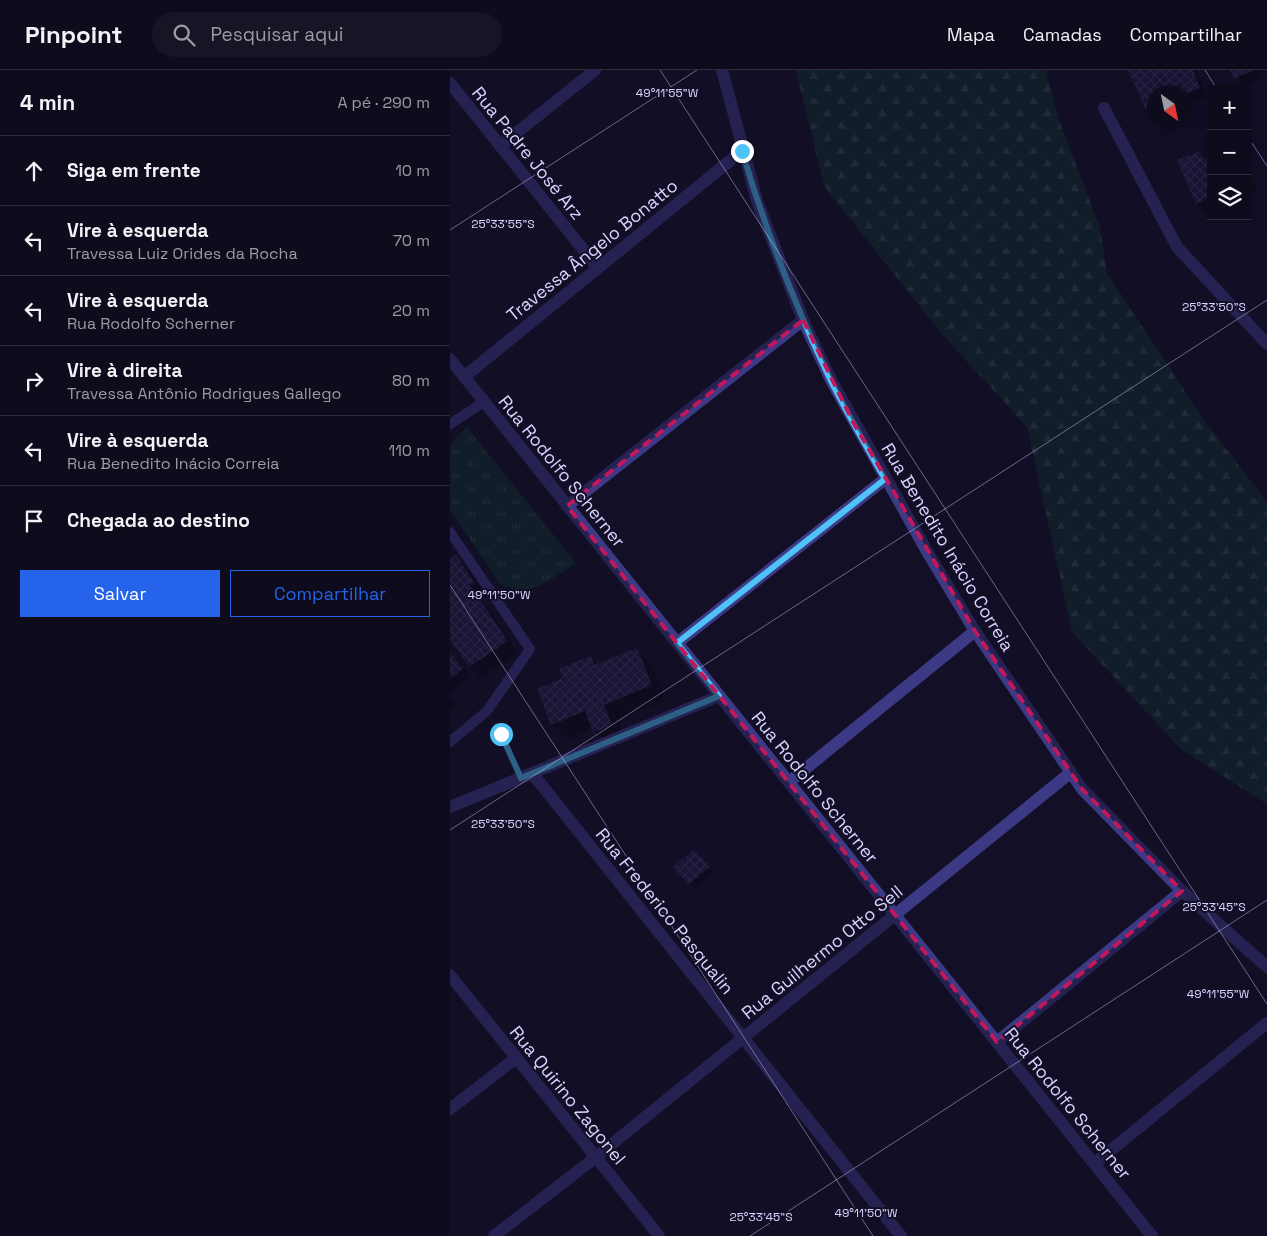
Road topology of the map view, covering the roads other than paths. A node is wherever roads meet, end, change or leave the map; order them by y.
1 (595, 70) edge
2 (722, 70) edge
3 (450, 83) edge
4 (1104, 108) dead end
5 (500, 146) junction
6 (742, 151) junction
7 (598, 268) junction
8 (803, 320) junction
9 (1267, 344) edge
10 (450, 359) edge
11 (464, 377) junction
12 (484, 402) junction
13 (450, 424) edge
14 (885, 479) junction
15 (568, 506) junction
16 (450, 532) edge
17 (976, 631) junction
18 (677, 643) junction
19 (719, 696) junction
20 (450, 742) edge
21 (1070, 773) junction
22 (527, 775) junction
23 (789, 782) junction
24 (450, 807) edge
25 (1182, 891) junction
26 (895, 915) junction
27 (1267, 967) edge
28 (450, 975) edge
29 (1267, 1024) edge
30 (744, 1038) junction
31 (997, 1042) junction
32 (516, 1058) junction
33 (450, 1109) edge
34 (596, 1158) junction
35 (1094, 1164) junction
36 (494, 1236) edge
37 (659, 1236) edge
38 (901, 1236) edge
39 (1152, 1236) edge

1 - 5 street
2 - 6 street, Rua Benedito Inácio Correia
3 - 5 street, Rua Padre José Arz
4 - 9 street
5 - 7 street, Rua Padre José Arz
6 - 7 street, Travessa Ângelo Bonatto
6 - 8 street, Rua Benedito Inácio Correia
7 - 11 street, Travessa Ângelo Bonatto
8 - 14 street, Rua Benedito Inácio Correia
8 - 15 street
10 - 11 street, Rua Rodolfo Scherner
11 - 12 street, Rua Rodolfo Scherner
12 - 13 lane
12 - 15 street, Rua Rodolfo Scherner
14 - 17 street, Rua Benedito Inácio Correia
14 - 18 street
15 - 18 street, Rua Rodolfo Scherner
16 - 20 lane
17 - 21 street, Rua Benedito Inácio Correia
17 - 23 street
18 - 19 street, Rua Rodolfo Scherner
19 - 22 street
19 - 23 street, Rua Rodolfo Scherner
21 - 25 street, Rua Benedito Inácio Correia
21 - 26 street, Rua Guilhermo Otto Sell
22 - 24 street
22 - 30 street, Rua Frederico Pasqualin
23 - 26 street, Rua Rodolfo Scherner
25 - 27 street, Rua Benedito Inácio Correia
25 - 31 street
26 - 30 street, Rua Guilhermo Otto Sell
26 - 31 street, Rua Rodolfo Scherner
28 - 32 street, Rua Quirino Zagonel
29 - 35 street
30 - 34 street, Rua Guilhermo Otto Sell
30 - 38 street, Rua Frederico Pasqualin
31 - 35 street, Rua Rodolfo Scherner
32 - 33 street
32 - 34 street, Rua Quirino Zagonel
34 - 36 street, Rua Guilhermo Otto Sell
34 - 37 street, Rua Quirino Zagonel
35 - 39 street, Rua Rodolfo Scherner

